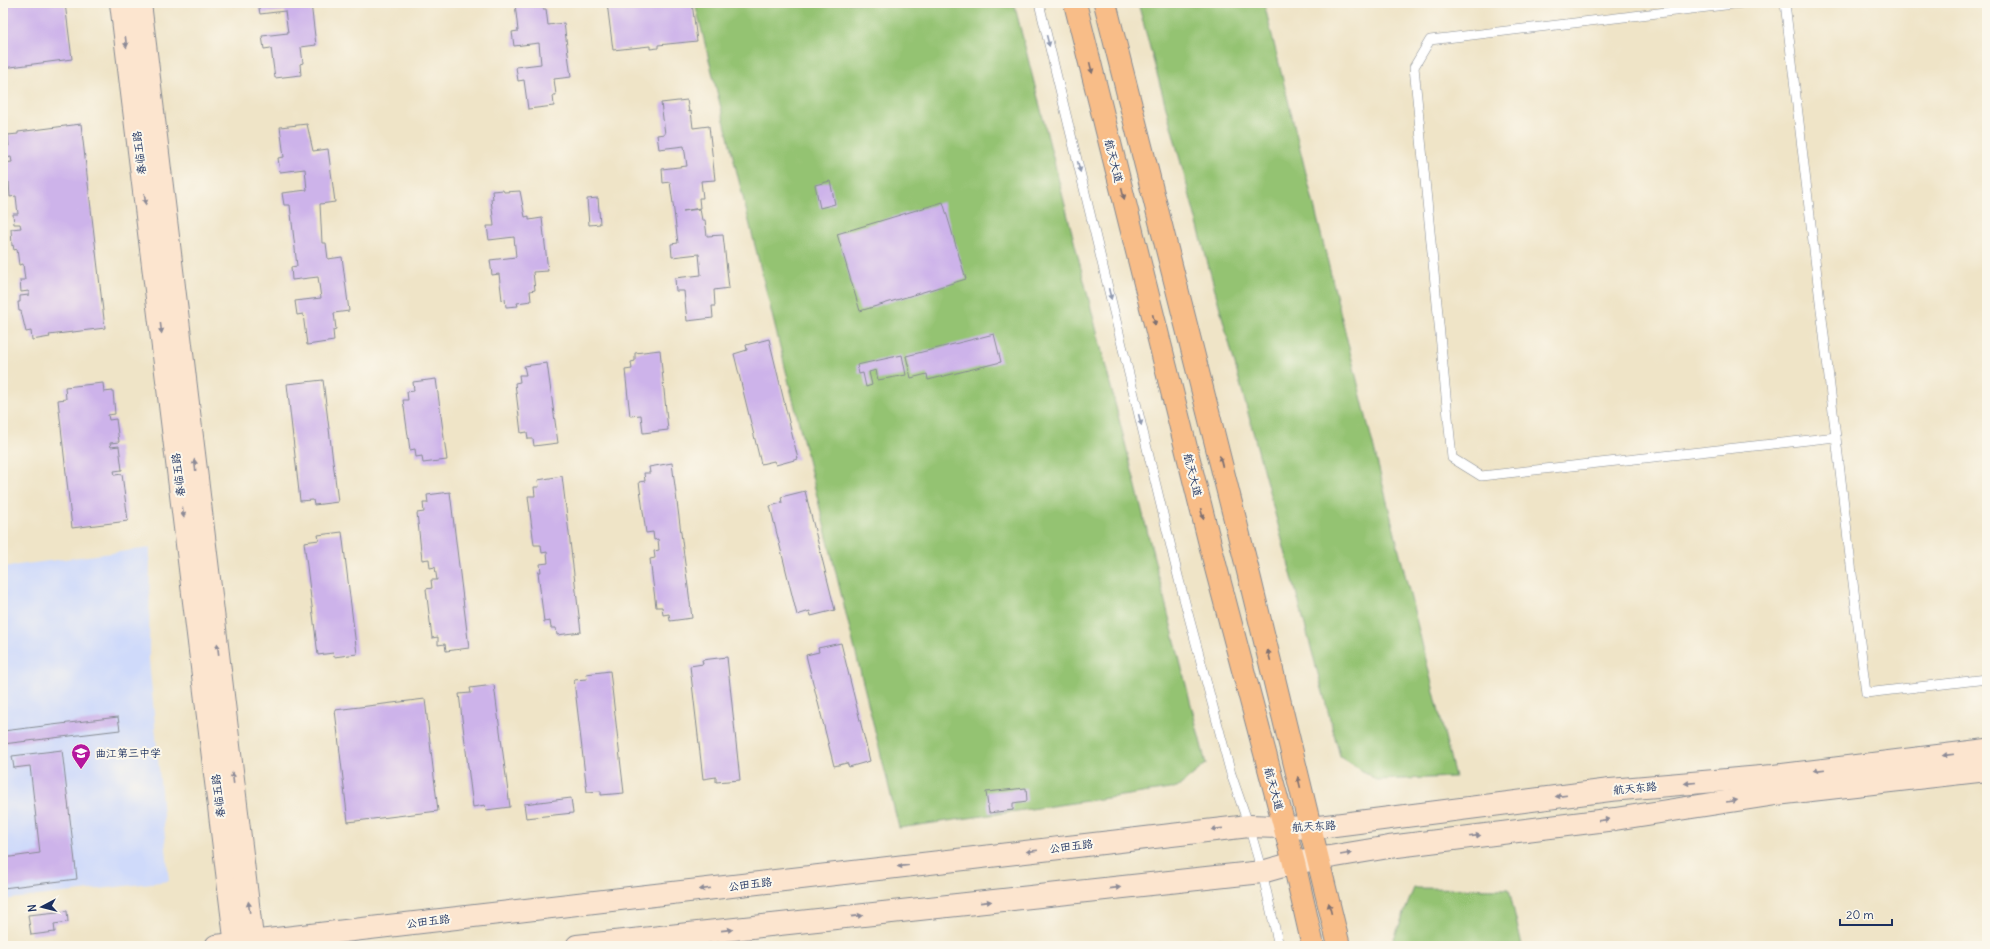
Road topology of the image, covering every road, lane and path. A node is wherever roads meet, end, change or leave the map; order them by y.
1 (121, 3) edge
2 (140, 3) edge
3 (1039, 3) edge
4 (1075, 3) edge
5 (1105, 3) edge
6 (1742, 3) edge
7 (1784, 3) edge
8 (1836, 437) junction
9 (1987, 679) edge
10 (1987, 750) edge
11 (1987, 770) edge
12 (1249, 826) junction
13 (1284, 827) junction
14 (1311, 828) junction
15 (1318, 859) junction
16 (1294, 863) junction
17 (1262, 872) junction
18 (239, 945) edge
19 (577, 946) edge
20 (1279, 946) edge
21 (1313, 946) edge
22 (1339, 946) edge

1 -> 18 main road, 春临五路
18 -> 2 main road, 春临五路
3 -> 12 lane
4 -> 13 main road, 航天大道
14 -> 5 main road
6 - 8 lane
7 - 8 lane
8 - 9 lane
10 -> 14 main road, 航天东路
15 -> 11 main road
12 - 13 main road, 公田五路
12 - 17 lane
12 -> 18 main road, 公田五路
13 - 14 main road, 航天东路
13 - 16 main road, 航天大道
14 - 15 main road
15 - 16 main road
22 -> 15 main road
16 - 17 main road
16 - 21 main road, 航天大道
19 -> 17 main road
17 - 20 lane

